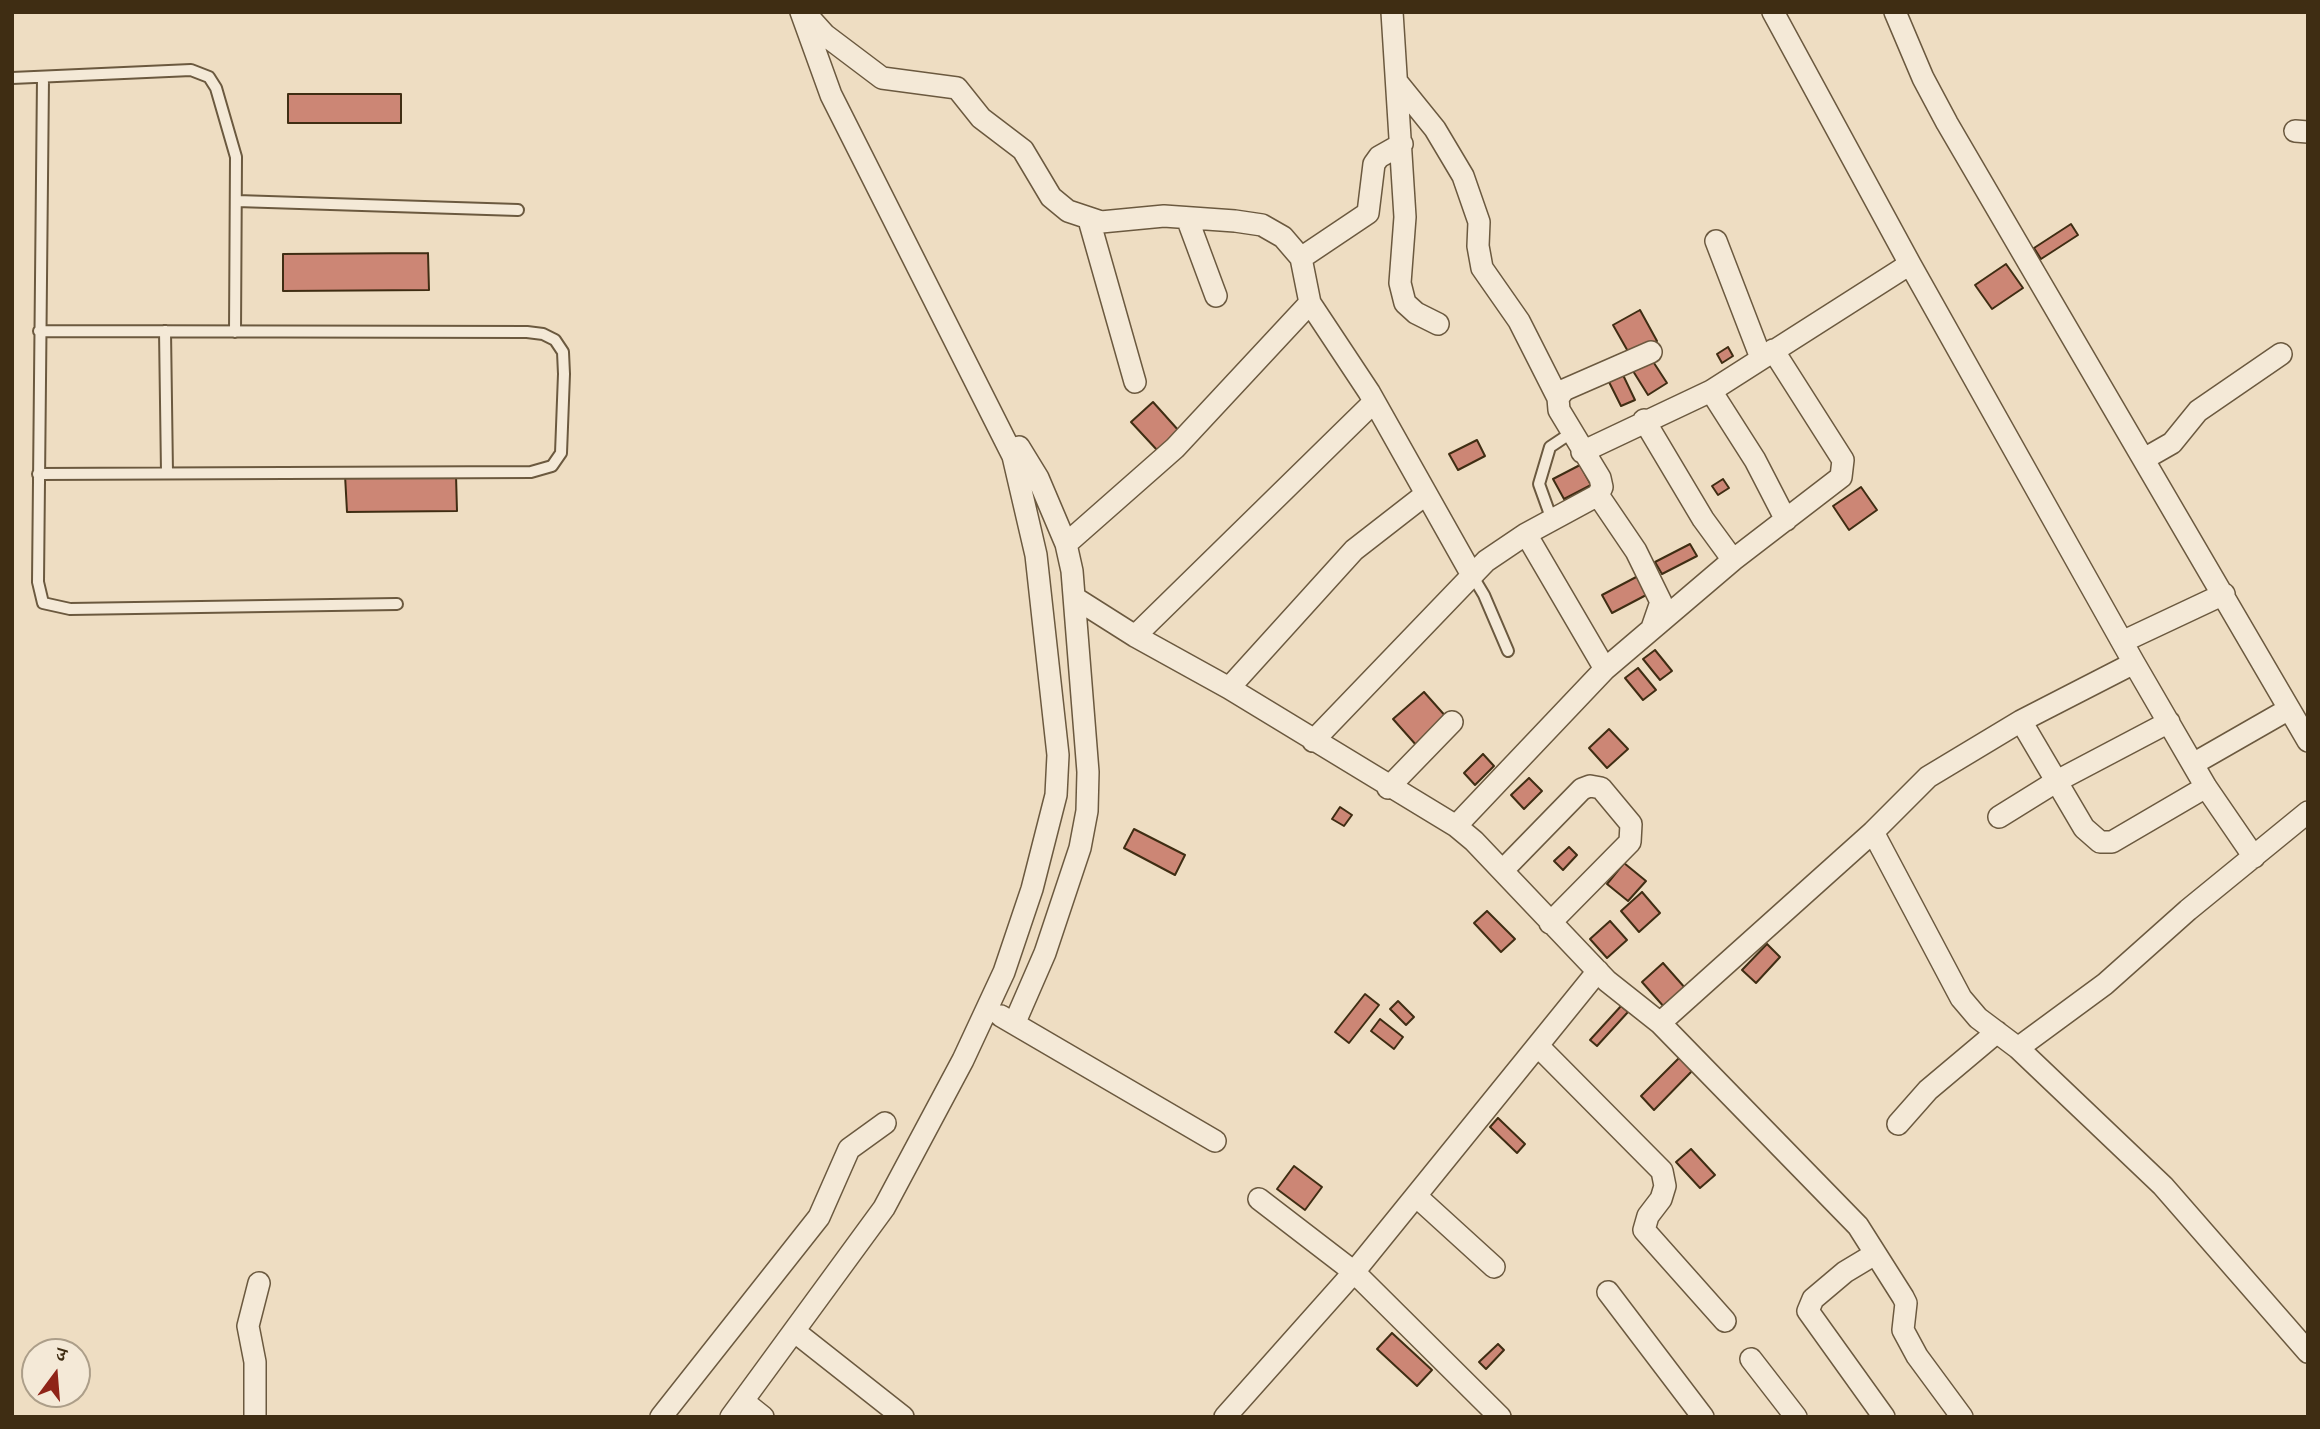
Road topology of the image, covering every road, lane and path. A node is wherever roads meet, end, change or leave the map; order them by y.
1 (803, 12) edge
2 (1392, 12) edge
3 (1773, 12) edge
4 (1895, 12) edge
5 (12, 78) edge
6 (43, 79) junction
7 (1397, 82) junction
8 (1402, 144) junction
9 (237, 201) junction
10 (518, 210) dead end
11 (1187, 218) junction
12 (1089, 220) junction
13 (1716, 241) dead end
14 (1301, 258) junction
15 (1909, 264) junction
16 (1216, 296) dead end
17 (1310, 303) junction
18 (1438, 324) dead end
19 (39, 331) junction
20 (165, 331) junction
21 (235, 331) junction
22 (1651, 352) dead end
23 (1767, 354) junction
24 (2281, 354) dead end
25 (975, 377) junction
26 (1135, 382) dead end
27 (1711, 391) junction
28 (1558, 398) junction
29 (1374, 402) junction
30 (1644, 420) junction
31 (1571, 433) junction
32 (1582, 452) junction
33 (2144, 459) junction
34 (167, 473) junction
35 (38, 474) junction
36 (1426, 494) junction
37 (1598, 495) junction
38 (1552, 520) junction
39 (1786, 520) junction
40 (1526, 534) junction
41 (1066, 544) junction
42 (1733, 560) junction
43 (1472, 575) junction
44 (2224, 594) junction
45 (1075, 598) junction
46 (397, 604) dead end
47 (1651, 629) junction
48 (1135, 636) junction
49 (2124, 641) junction
50 (1508, 651) dead end
51 (2134, 663) junction
52 (1605, 669) junction
53 (1229, 688) junction
54 (2289, 709) junction
55 (2021, 721) junction
56 (1452, 722) dead end
57 (2169, 722) junction
58 (1313, 741) junction
59 (2308, 741) edge
60 (2193, 764) junction
61 (2057, 781) junction
62 (2206, 787) junction
63 (1388, 788) junction
64 (2308, 812) edge
65 (1999, 817) dead end
66 (1455, 826) junction
67 (1873, 832) junction
68 (2254, 858) junction
69 (1503, 870) junction
70 (1549, 923) junction
71 (1598, 971) junction
72 (987, 1009) junction
73 (1015, 1022) junction
74 (1660, 1023) junction
75 (1997, 1032) junction
76 (1538, 1046) junction
77 (2018, 1048) junction
78 (885, 1123) dead end
79 (1898, 1124) dead end
80 (1215, 1140) dead end
81 (1416, 1196) junction
82 (1259, 1199) dead end
83 (1875, 1254) junction
84 (1494, 1267) dead end
85 (1354, 1272) junction
86 (258, 1283) dead end
87 (1608, 1292) dead end
88 (1725, 1321) dead end
89 (794, 1331) junction
90 (2308, 1352) edge
91 (1751, 1359) dead end
92 (737, 1409) edge
93 (255, 1417) edge
94 (662, 1417) edge
95 (762, 1417) edge
96 (903, 1417) edge
97 (1225, 1417) edge
98 (1500, 1417) edge
99 (1703, 1417) edge
100 (1796, 1417) edge
101 (1884, 1417) edge
102 (1962, 1417) edge

1 - 12 street
1 - 25 street
2 - 7 street
3 - 15 street
4 - 33 street
5 - 6 lane
6 - 9 lane
6 - 19 lane
7 - 8 street
7 - 28 street
8 - 14 street
8 - 18 street
9 - 10 lane
9 - 21 lane
11 - 12 street
11 - 14 street
11 - 16 street
12 - 26 street
13 - 23 street
14 - 17 street
15 - 23 street
15 - 49 street
17 - 29 street
17 - 41 street
19 - 20 lane
19 - 35 lane
20 - 21 lane
20 - 34 lane
21 - 34 lane
22 - 28 street
23 - 27 street
23 - 39 street
24 - 33 street
25 - 41 street
25 - 72 street
27 - 30 street
27 - 39 street
28 - 31 street
29 - 36 street
29 - 48 street
30 - 32 street
30 - 42 street
31 - 32 street
31 - 38 lane
32 - 37 street
33 - 44 street
34 - 35 lane
35 - 46 lane
36 - 43 street
36 - 53 street
37 - 38 street
37 - 47 street
38 - 40 street
39 - 42 street
40 - 43 street
40 - 52 street
41 - 45 street
42 - 47 street
43 - 50 lane
43 - 58 street
44 - 49 street
44 - 54 street
45 - 48 street
45 - 73 street
47 - 52 street
48 - 53 street
49 - 51 street
51 - 55 street
51 - 57 street
52 - 66 street
53 - 58 street
54 - 59 street
54 - 60 street
55 - 61 street
55 - 67 street
56 - 63 street
57 - 60 street
57 - 61 street
58 - 63 street
60 - 62 street
61 - 62 street
61 - 65 street
62 - 68 street
63 - 66 street
64 - 68 street
66 - 69 street
67 - 74 street
67 - 75 street
68 - 77 street
69 - 70 street
69 - 70 street
70 - 71 street
71 - 74 street
71 - 76 street
72 - 73 street
72 - 89 street
73 - 80 street
74 - 83 street
75 - 77 street
75 - 79 street
76 - 81 street
76 - 88 street
77 - 90 street
78 - 94 street
81 - 84 street
81 - 85 street
82 - 85 street
83 - 101 street
83 - 102 street
85 - 97 street
85 - 98 street
86 - 93 street
87 - 99 street
89 - 92 street
89 - 96 street
91 - 100 street
92 - 95 street

